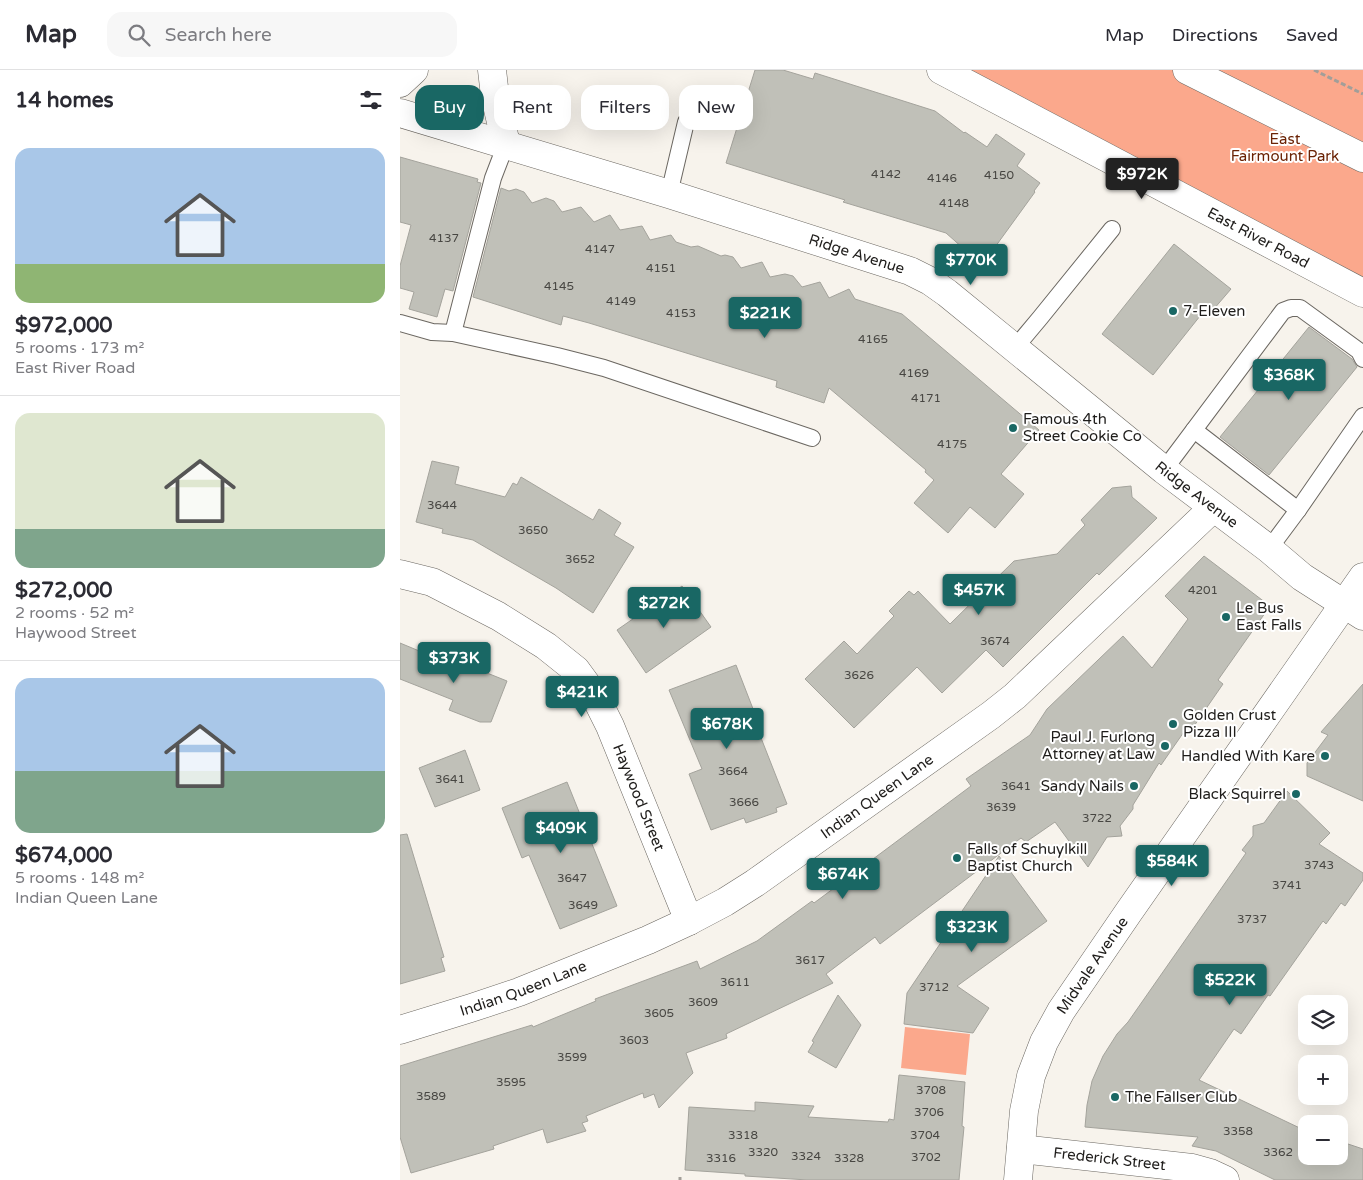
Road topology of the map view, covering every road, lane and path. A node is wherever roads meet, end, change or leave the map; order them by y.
1 (415, 70) edge
2 (492, 70) edge
3 (941, 70) edge
4 (1187, 70) edge
5 (1314, 70) edge
6 (400, 83) edge
7 (1363, 94) edge
8 (400, 113) edge
9 (684, 130) edge
10 (506, 144) junction
11 (1363, 158) edge
12 (669, 194) junction
13 (1112, 229) dead end
14 (1363, 293) edge
15 (400, 323) edge
16 (453, 333) junction
17 (1014, 349) junction
18 (1363, 360) edge
19 (1363, 416) edge
20 (1194, 430) junction
21 (812, 438) dead end
22 (1164, 470) junction
23 (1213, 508) junction
24 (1298, 510) junction
25 (1268, 549) junction
26 (400, 574) edge
27 (1363, 577) edge
28 (1354, 610) edge
29 (689, 922) junction
30 (400, 1030) edge
31 (1021, 1149) junction
32 (1018, 1180) edge
33 (1225, 1180) edge

1 - 6 main road
2 - 10 main road
3 - 14 main road, East River Road
4 - 11 main road
5 - 7 path
8 - 10 main road, Ridge Avenue
9 - 12 lane
10 - 12 main road, Ridge Avenue
10 - 16 lane
12 - 17 main road, Ridge Avenue
13 - 17 lane
15 - 16 lane
16 - 21 lane
17 - 22 main road, Ridge Avenue
18 - 20 lane
19 - 24 lane
20 - 22 lane
20 - 24 lane
22 - 23 main road, Ridge Avenue
23 - 25 main road, Ridge Avenue
23 - 29 main road, Indian Queen Lane
24 - 25 lane
25 - 28 main road, Ridge Avenue
26 - 29 main road, Haywood Street
27 - 28 main road, Midvale Avenue
28 - 31 main road, Midvale Avenue
29 - 30 main road, Indian Queen Lane
31 - 32 main road, Midvale Avenue
31 - 33 main road, Frederick Street

